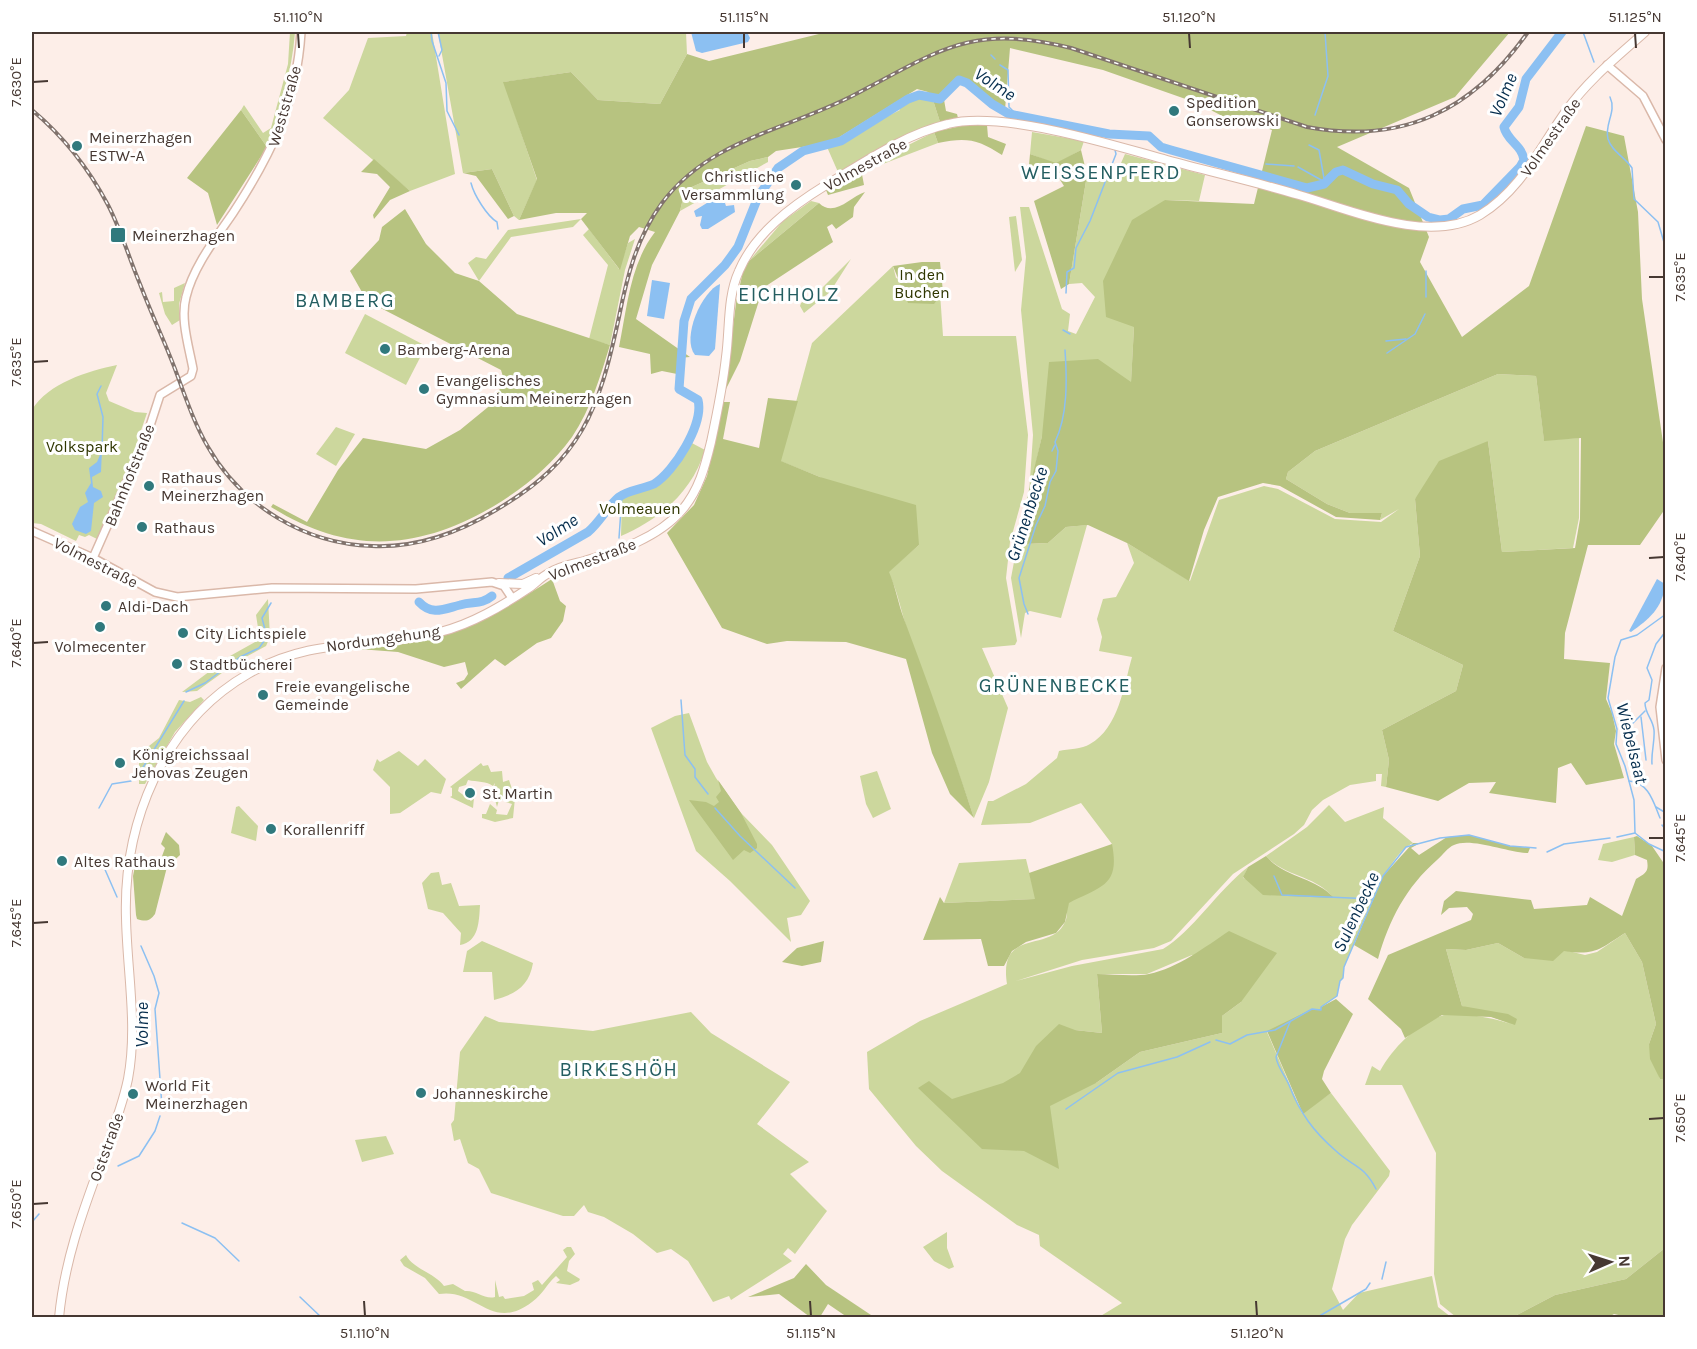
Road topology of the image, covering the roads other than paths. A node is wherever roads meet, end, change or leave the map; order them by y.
1 (301, 32) edge
2 (1645, 32) edge
3 (1607, 65) junction
4 (1665, 140) edge
5 (164, 392) joint
6 (32, 531) edge
7 (93, 558) junction
8 (549, 573) junction
9 (499, 583) junction
10 (512, 598) junction
11 (1665, 668) edge
12 (1665, 760) edge
13 (126, 936) joint
14 (59, 1317) edge

1 - 5 main road, Weststraße
2 - 3 main road, Volmestraße
3 - 4 main road
3 - 8 main road, Volmestraße
5 - 7 main road, Bahnhofstraße
6 - 7 main road, Volmestraße
7 - 9 main road, Volmestraße
8 - 9 main road
8 - 10 main road, Volmestraße
9 - 10 main road
10 - 13 main road, Nordumgehung
11 - 12 main road
13 - 14 main road, Oststraße

